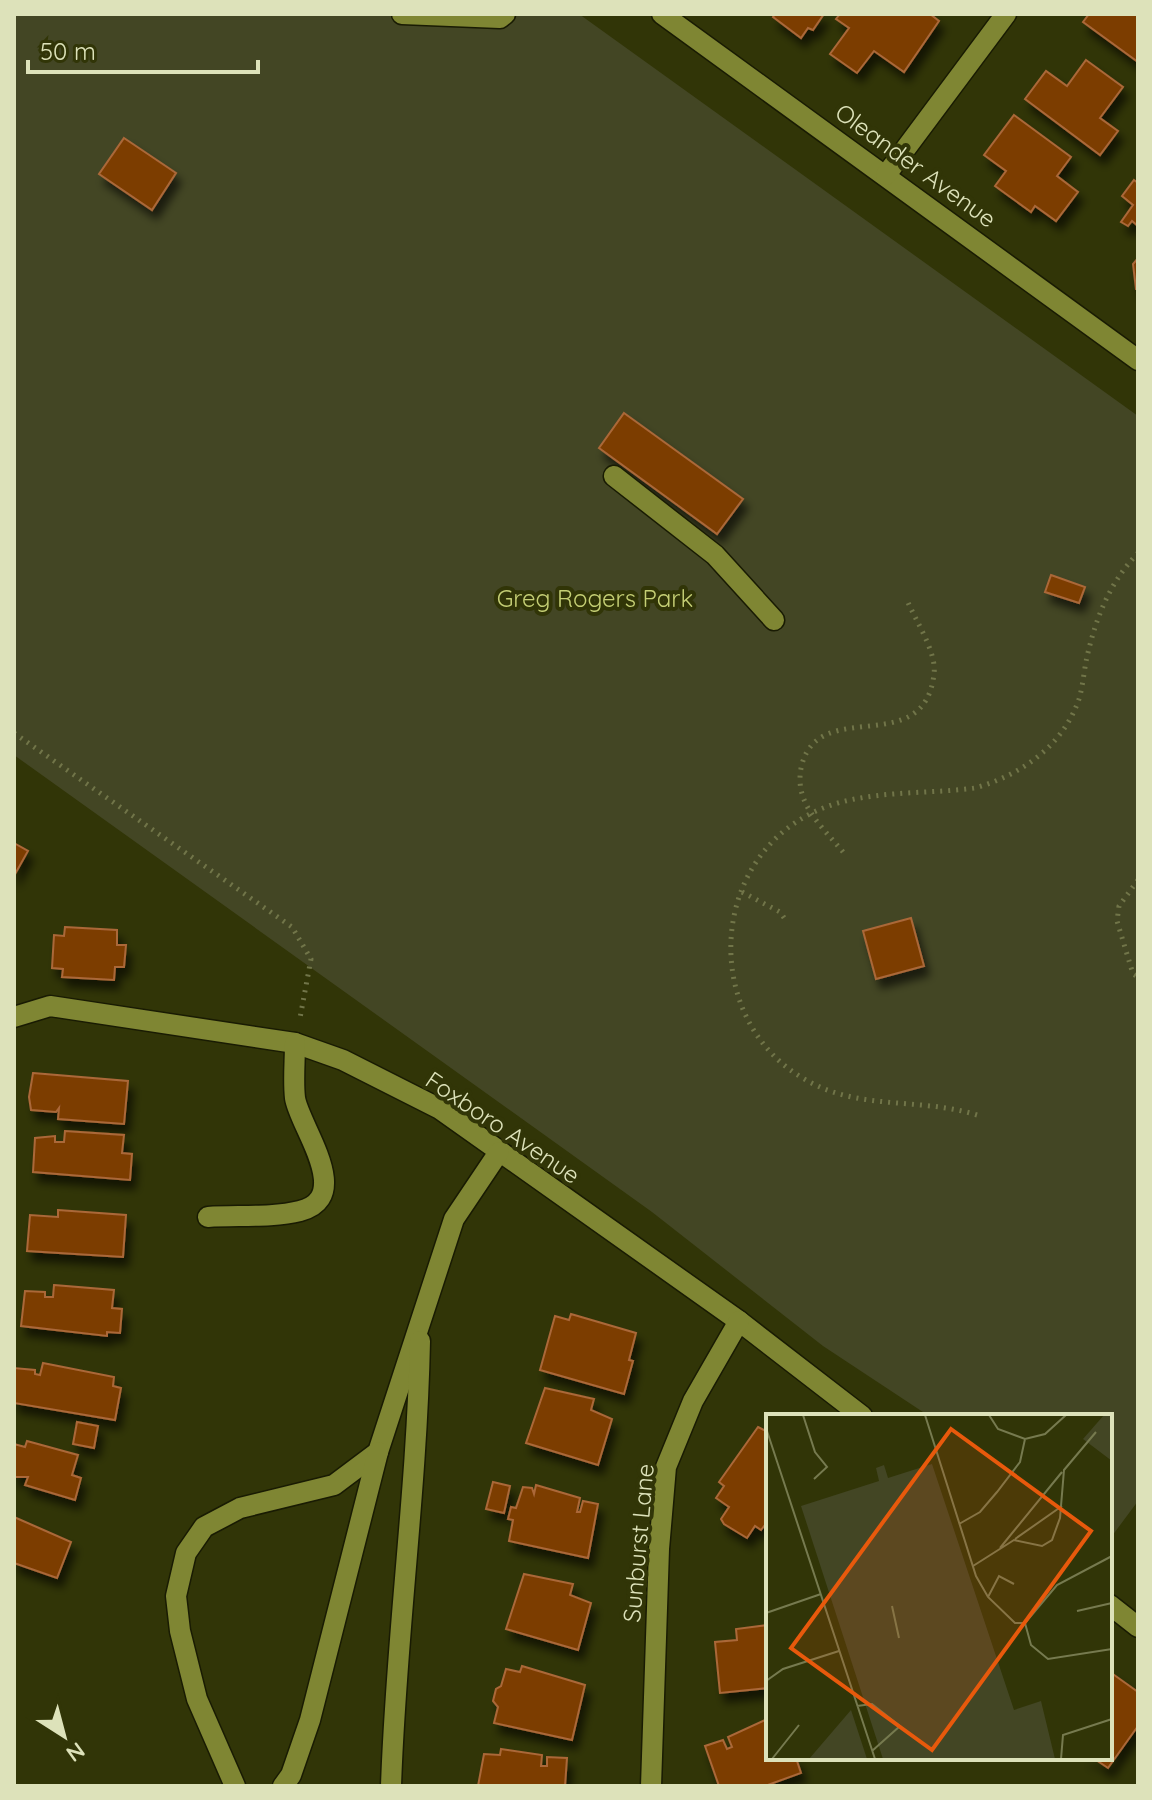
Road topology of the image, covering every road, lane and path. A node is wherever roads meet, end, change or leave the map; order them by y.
1 (402, 14) edge
2 (505, 14) edge
3 (662, 14) edge
4 (1006, 14) edge
5 (886, 175) junction
6 (1138, 360) edge
7 (614, 476) dead end
8 (1138, 553) edge
9 (907, 600) dead end
10 (774, 620) dead end
11 (14, 733) edge
12 (810, 814) junction
13 (843, 852) dead end
14 (1138, 880) edge
15 (742, 892) junction
16 (787, 922) dead end
17 (1138, 977) edge
18 (14, 1017) edge
19 (295, 1043) junction
20 (977, 1115) dead end
21 (499, 1152) junction
22 (208, 1217) dead end
23 (420, 1321) junction
24 (739, 1321) junction
25 (859, 1414) edge
26 (378, 1452) junction
27 (1112, 1607) edge
28 (1138, 1627) edge
29 (235, 1786) edge
30 (283, 1786) edge
31 (391, 1786) edge
32 (651, 1786) edge

1 - 2 street
3 - 5 street, Oleander Avenue
4 - 5 street
5 - 6 street, Oleander Avenue
7 - 10 street
8 - 12 path
9 - 12 path
11 - 19 path
12 - 13 path
12 - 15 path
14 - 17 path
15 - 16 path
15 - 20 path
18 - 19 street, Foxboro Avenue
19 - 21 street, Foxboro Avenue
19 - 22 street
21 - 23 street
21 - 24 street, Foxboro Avenue
23 - 26 street
23 - 31 street
24 - 25 street, Foxboro Avenue
24 - 32 street, Sunburst Lane
26 - 29 street
26 - 30 street
27 - 28 street

